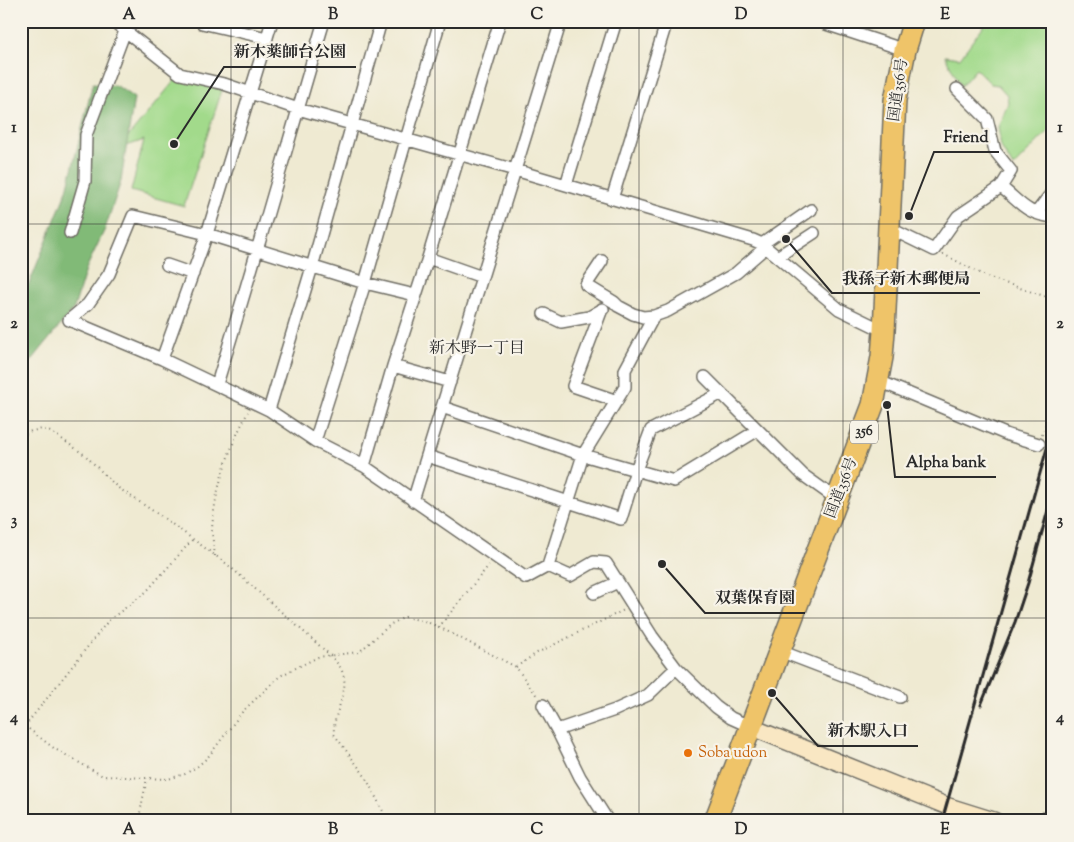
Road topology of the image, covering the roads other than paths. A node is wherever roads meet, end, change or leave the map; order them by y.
1 (113, 21) edge
2 (272, 21) edge
3 (324, 21) edge
4 (381, 21) edge
5 (440, 21) edge
6 (561, 21) edge
7 (616, 21) edge
8 (646, 21) edge
9 (826, 21) edge
10 (914, 21) edge
11 (497, 22) edge
12 (202, 23) dead end
13 (125, 31) junction
14 (267, 38) junction
15 (905, 50) junction
16 (957, 89) dead end
17 (249, 93) junction
18 (298, 109) junction
19 (351, 124) junction
20 (405, 140) junction
21 (459, 154) junction
22 (515, 170) junction
23 (566, 185) junction
24 (1001, 187) junction
25 (1053, 192) edge
26 (612, 199) junction
27 (811, 210) dead end
28 (1036, 213) junction
29 (1053, 217) edge
30 (889, 228) junction
31 (70, 233) dead end
32 (814, 233) dead end
33 (207, 234) junction
34 (764, 246) junction
35 (258, 250) junction
36 (777, 257) junction
37 (428, 258) junction
38 (602, 261) dead end
39 (166, 265) dead end
40 (312, 267) junction
41 (193, 274) junction
42 (482, 277) junction
43 (365, 283) junction
44 (415, 296) junction
45 (614, 302) junction
46 (602, 309) junction
47 (544, 314) dead end
48 (654, 316) junction
49 (884, 331) junction
50 (162, 359) junction
51 (393, 366) junction
52 (705, 378) dead end
53 (879, 381) junction
54 (450, 382) junction
55 (217, 384) junction
56 (720, 394) junction
57 (617, 401) junction
58 (442, 408) junction
59 (269, 410) junction
60 (758, 430) junction
61 (315, 441) junction
62 (1039, 444) road end
63 (583, 455) junction
64 (427, 456) junction
65 (364, 466) junction
66 (636, 470) junction
67 (838, 500) junction
68 (413, 501) junction
69 (569, 503) junction
70 (548, 566) junction
71 (618, 582) junction
72 (594, 593) dead end
73 (780, 651) junction
74 (676, 668) junction
75 (900, 697) dead end
76 (543, 705) road end
77 (751, 727) junction
78 (557, 730) junction
79 (1053, 818) edge
80 (608, 821) edge
81 (715, 821) edge
82 (995, 821) edge
83 (1044, 821) edge

1 - 13 street
2 - 14 street
3 - 18 street
4 - 19 street
5 - 20 street
6 - 22 street
7 - 23 street
8 - 26 street
9 - 15 street
10 - 15 highway, 国道356号 / 356
11 - 21 street
12 - 14 street
13 - 17 street
13 - 31 street
14 - 17 street
15 - 30 highway, 国道356号 / 356
16 - 24 street
17 - 18 street
17 - 33 street
18 - 19 street
18 - 35 street
19 - 20 street
19 - 40 street
20 - 21 street
20 - 43 street
21 - 22 street
21 - 37 street
22 - 23 street
22 - 42 street
23 - 26 street
24 - 28 street
24 - 30 street
25 - 28 street
26 - 34 street
27 - 34 street
28 - 29 street
30 - 49 highway, 国道356号 / 356
32 - 36 street
33 - 35 street
33 - 41 street
33 - 50 street
34 - 36 street
34 - 48 street
35 - 40 street
35 - 55 street
36 - 49 street
37 - 42 street
37 - 44 street
38 - 45 street
39 - 41 street
40 - 43 street
40 - 59 street
41 - 50 street
42 - 54 street
43 - 44 street
43 - 61 street
44 - 51 street
45 - 46 street
45 - 48 street
46 - 47 street
46 - 57 street
48 - 57 street
49 - 53 highway, 国道356号 / 356
50 - 55 street
51 - 54 street
51 - 65 street
52 - 56 street
53 - 62 street
53 - 67 highway, 国道356号 / 356
54 - 58 street
55 - 59 street
56 - 60 street
56 - 66 street
57 - 63 street
58 - 63 street
58 - 64 street
59 - 61 street
60 - 66 street
60 - 67 street
61 - 65 street
63 - 66 street
63 - 69 street
64 - 68 street
64 - 69 street
65 - 68 street
66 - 69 street
67 - 73 highway, 国道356号 / 356
68 - 70 street
69 - 70 street
70 - 71 street
71 - 72 street
71 - 74 street
73 - 75 street
73 - 77 highway, 国道356号 / 356
74 - 77 street
74 - 78 street
76 - 78 street
77 - 81 highway, 国道356号 / 356
77 - 82 street
78 - 80 street
79 - 83 street

